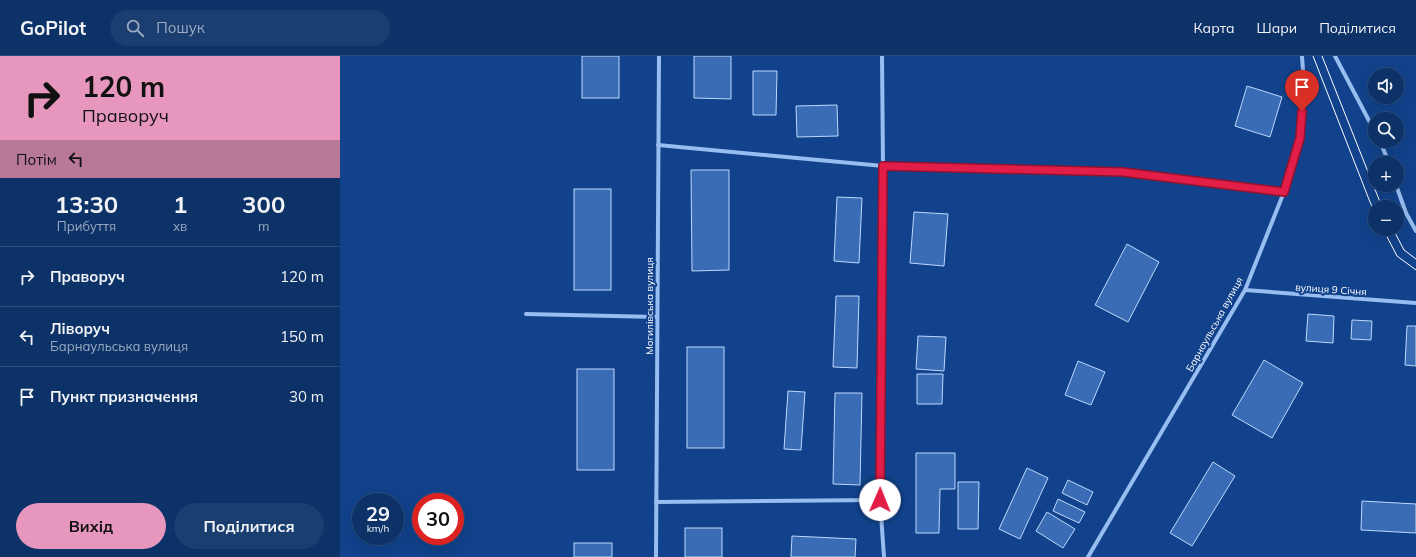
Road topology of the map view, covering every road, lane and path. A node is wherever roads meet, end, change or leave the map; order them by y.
1 (659, 56) edge
2 (882, 56) edge
3 (1302, 56) edge
4 (1335, 56) edge
5 (1368, 119) edge
6 (658, 145) junction
7 (883, 166) junction
8 (1284, 192) junction
9 (1398, 192) edge
10 (1416, 231) edge
11 (1245, 290) junction
12 (1416, 303) edge
13 (526, 314) dead end
14 (657, 317) junction
15 (880, 500) junction
16 (656, 502) junction
17 (656, 557) edge
18 (884, 557) edge
19 (1088, 557) edge

1 - 6 street, Могилівська вулиця
2 - 7 street
3 - 8 street, Барнаульська вулиця
4 - 5 street
6 - 7 street
6 - 14 street, Могилівська вулиця
7 - 8 street
7 - 15 street
8 - 11 street, Барнаульська вулиця
9 - 10 street
11 - 12 street, вулиця 9 Січня
11 - 19 street, Барнаульська вулиця
13 - 14 street
14 - 16 street, Могилівська вулиця
15 - 16 street
15 - 18 street
16 - 17 street, Могилівська вулиця

